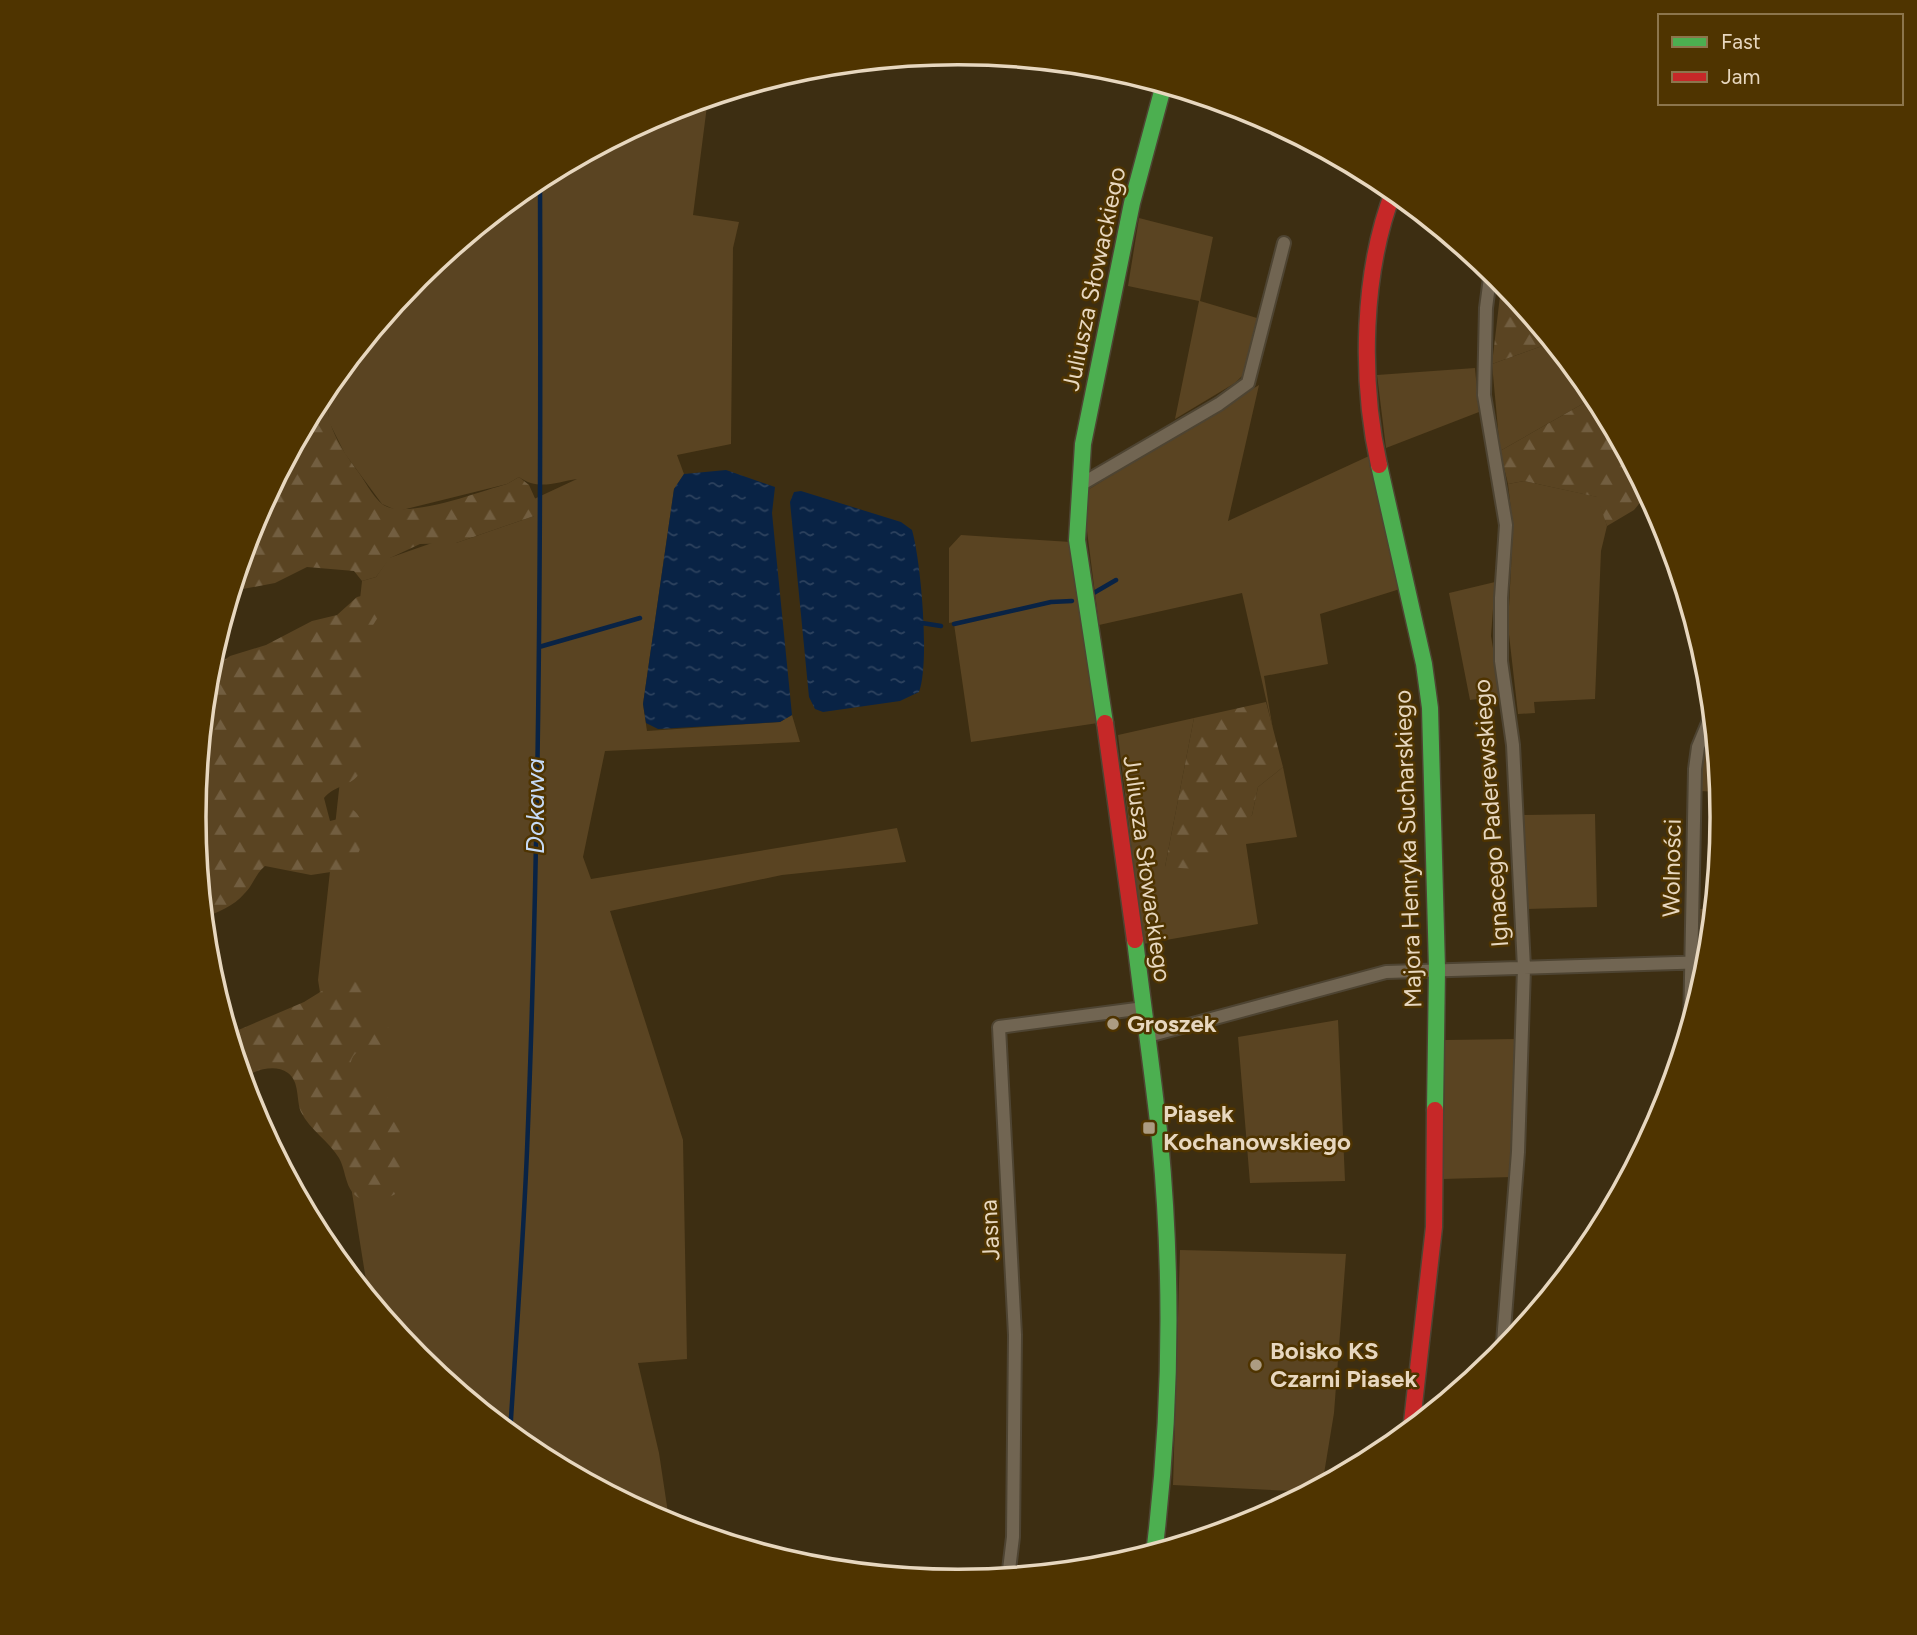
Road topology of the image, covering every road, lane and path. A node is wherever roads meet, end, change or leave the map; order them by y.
1 (1162, 93) edge
2 (1390, 201) edge
3 (1280, 247) dead end
4 (1489, 283) edge
5 (1080, 485) junction
6 (1706, 728) edge
7 (1691, 963) junction
8 (1697, 963) edge
9 (1437, 968) junction
10 (1524, 968) junction
11 (1691, 992) edge
12 (1144, 1008) junction
13 (1148, 1036) junction
14 (1503, 1336) edge
15 (1412, 1418) edge
16 (1155, 1544) edge
17 (1009, 1569) edge

1 - 5 street, Juliusza Słowackiego
2 - 9 street, Majora Henryka Sucharskiego
3 - 5 street
4 - 10 street, Ignacego Paderewskiego
5 - 12 street, Juliusza Słowackiego
6 - 7 street, Wolności
7 - 8 street
7 - 10 street
7 - 11 street, Wolności
9 - 10 street
9 - 13 street
9 - 15 street, Majora Henryka Sucharskiego
10 - 14 street, Ignacego Paderewskiego
12 - 13 street, Juliusza Słowackiego
12 - 17 street, Jasna
13 - 16 street, Juliusza Słowackiego

